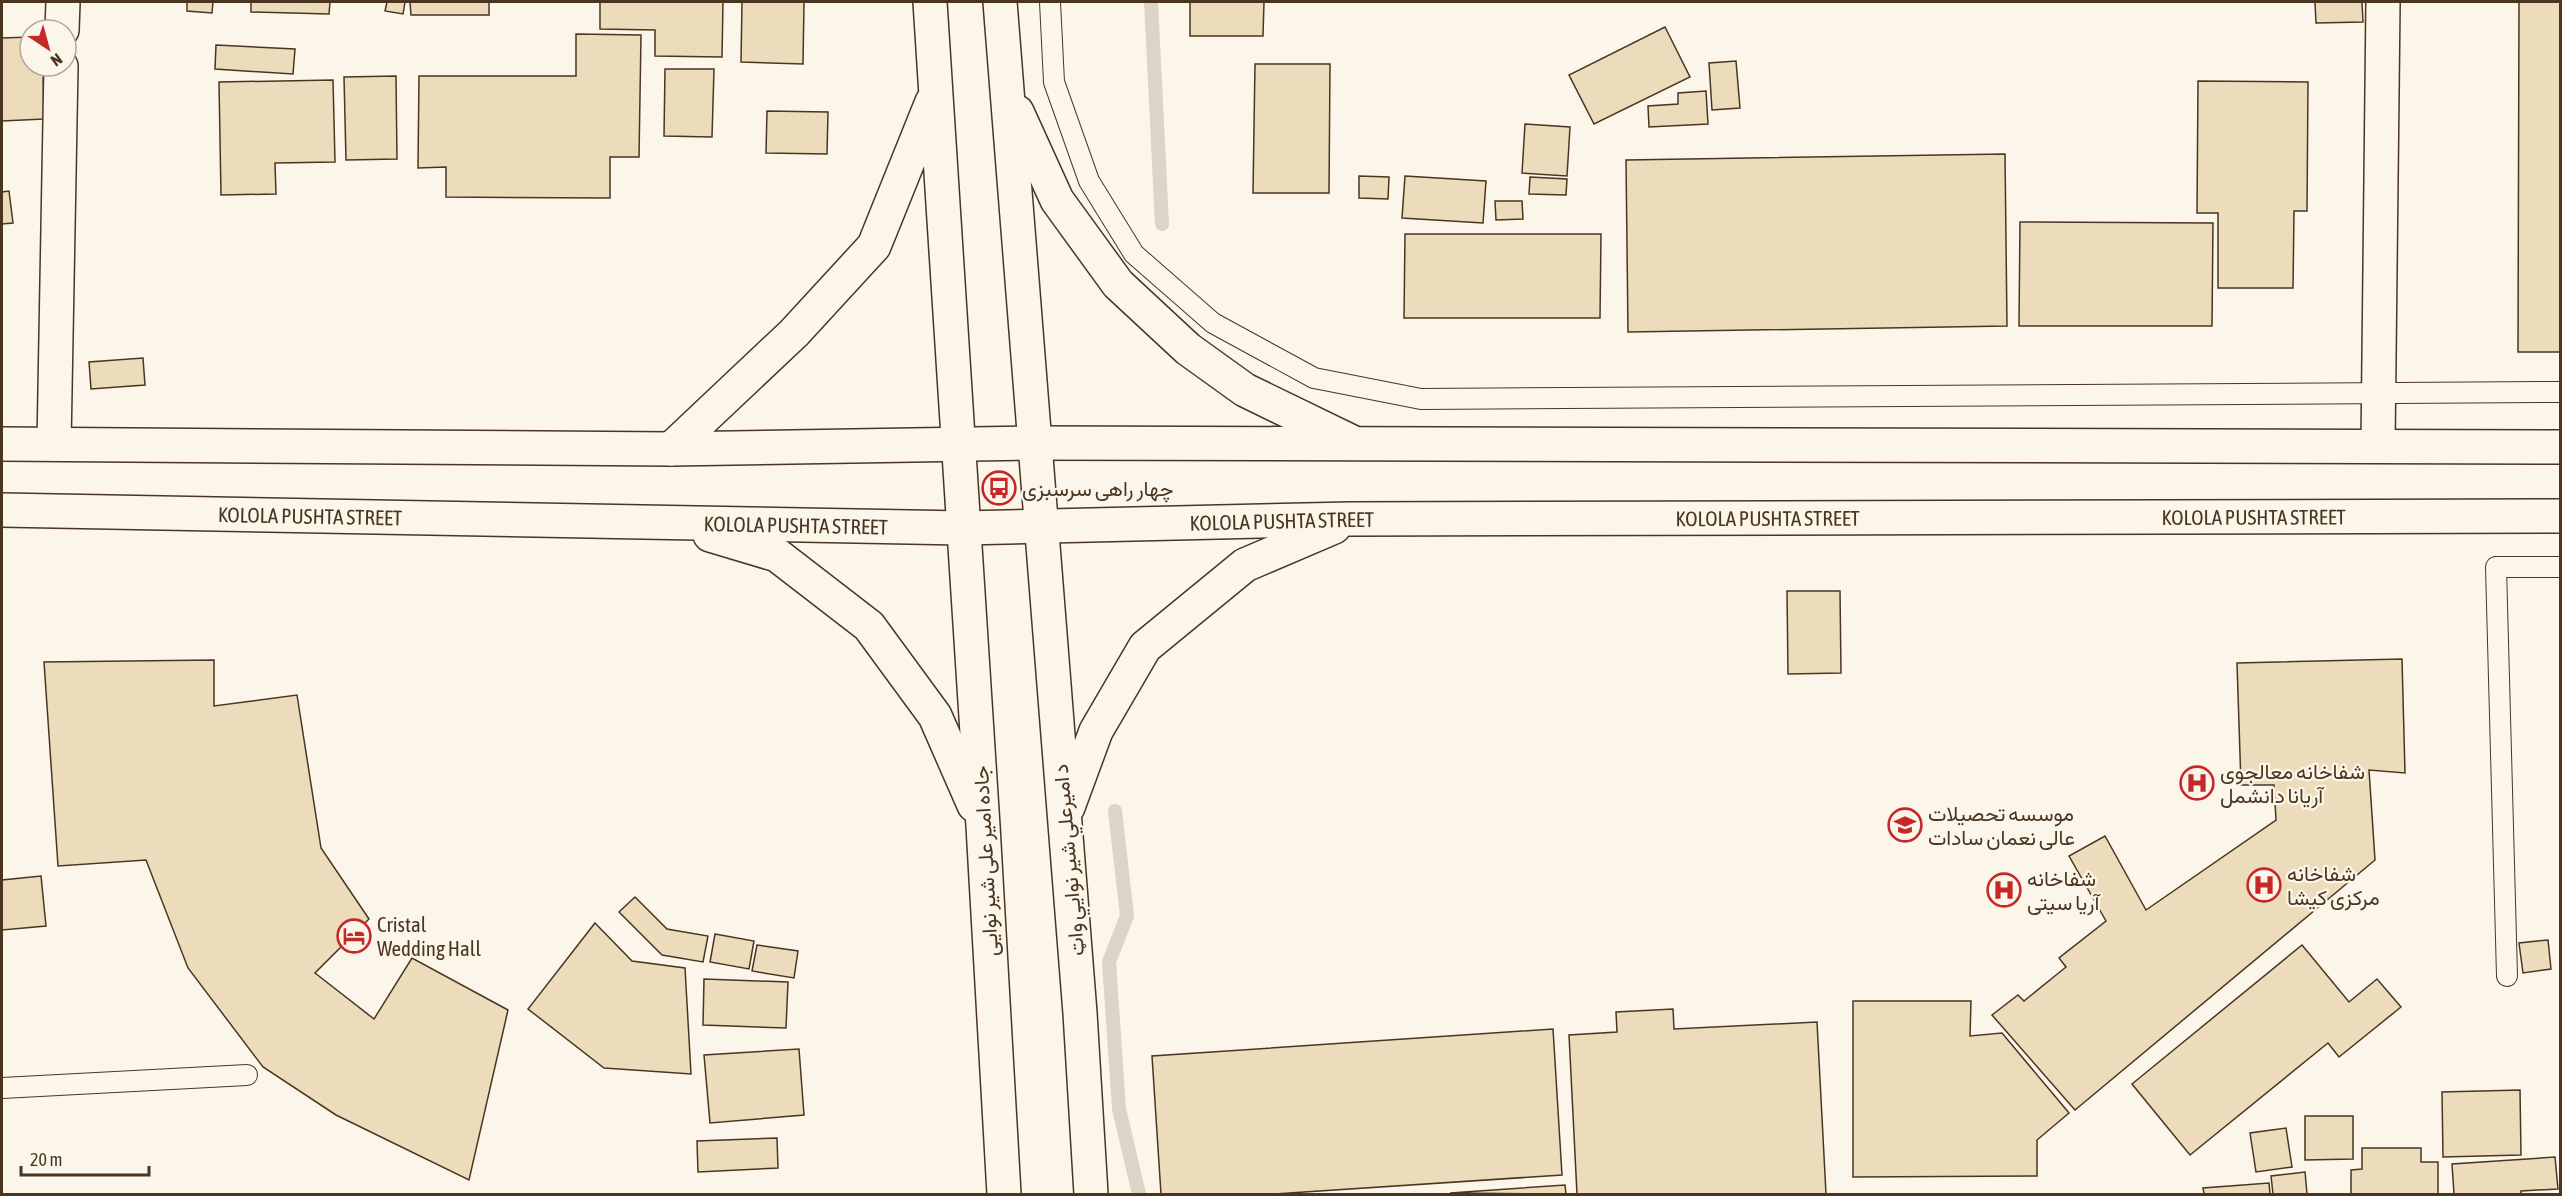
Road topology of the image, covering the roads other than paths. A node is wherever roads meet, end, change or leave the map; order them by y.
1 (63, 2) edge
2 (930, 2) edge
3 (1000, 2) edge
4 (1050, 2) edge
5 (2383, 2) edge
6 (62, 18) edge
7 (61, 78) edge
8 (1007, 90) junction
9 (935, 95) junction
10 (2560, 392) edge
11 (2379, 393) junction
12 (1034, 443) junction
13 (2, 444) edge
14 (54, 444) junction
15 (957, 444) junction
16 (1357, 444) junction
17 (2378, 446) junction
18 (2560, 447) edge
19 (671, 448) junction
20 (2, 510) edge
21 (2560, 516) edge
22 (1350, 519) junction
23 (674, 524) junction
24 (1041, 526) junction
25 (963, 528) junction
26 (2560, 567) edge
27 (1064, 818) junction
28 (983, 826) junction
29 (2507, 976) dead end
30 (247, 1075) dead end
31 (2, 1088) edge
32 (1004, 1194) edge
33 (1091, 1194) edge

1 - 6 main road
2 - 9 main road, جاده امیر علی شیر نوایی
3 - 8 main road, د امیرعلي شیر نوايي واټ
4 - 11 lane
5 - 11 main road
7 - 14 main road
8 - 12 main road, د امیرعلي شیر نوايي واټ
8 - 16 main road
9 - 15 main road, جاده امیر علی شیر نوایی
9 - 19 main road
10 - 11 lane
11 - 17 main road
12 - 15 main road
12 - 16 main road
12 - 24 main road, د امیرعلي شیر نوايي واټ
13 - 14 main road
14 - 19 main road
15 - 19 main road
15 - 25 main road, جاده امیر علی شیر نوایی
16 - 17 main road
17 - 18 main road
20 - 23 main road, KOLOLA PUSHTA STREET
21 - 22 main road, KOLOLA PUSHTA STREET
22 - 24 main road, KOLOLA PUSHTA STREET
22 - 27 main road
23 - 25 main road, KOLOLA PUSHTA STREET
23 - 28 main road
24 - 25 main road, KOLOLA PUSHTA STREET
24 - 27 main road, د امیرعلي شیر نوايي واټ
25 - 28 main road, جاده امیر علی شیر نوایی
26 - 29 lane
27 - 33 main road, د امیرعلي شیر نوايي واټ
28 - 32 main road, جاده امیر علی شیر نوایی
30 - 31 lane

